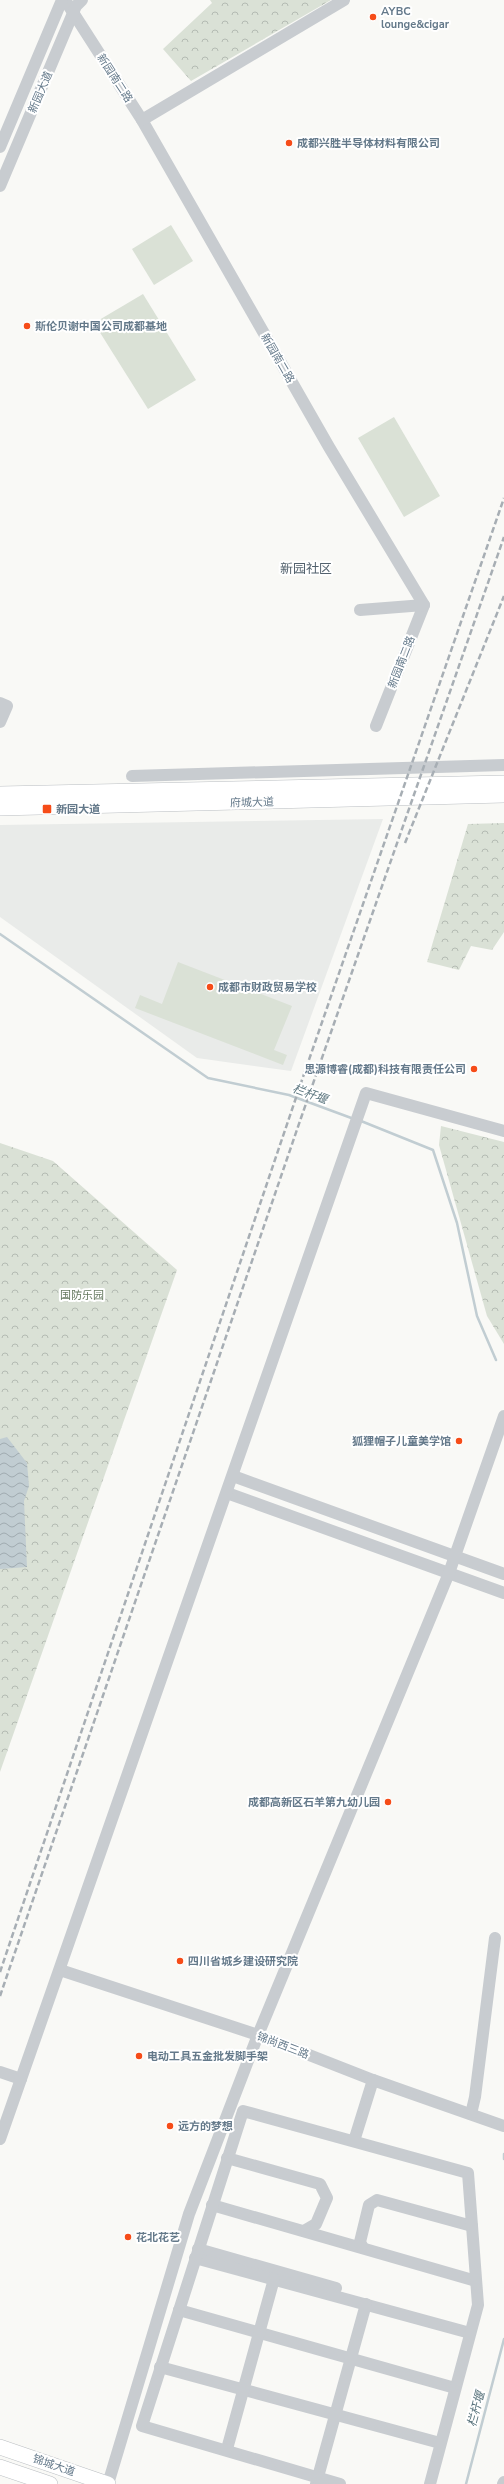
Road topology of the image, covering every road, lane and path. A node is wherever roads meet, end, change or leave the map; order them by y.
1 (63, 0) edge
2 (82, 0) edge
3 (344, 0) edge
4 (73, 13) junction
5 (142, 120) junction
6 (0, 147) edge
7 (0, 186) edge
8 (424, 604) junction
9 (360, 610) dead end
10 (0, 703) edge
11 (0, 722) edge
12 (376, 726) dead end
13 (504, 765) edge
14 (132, 776) dead end
15 (504, 783) edge
16 (0, 794) edge
17 (504, 796) edge
18 (0, 808) edge
19 (504, 1131) edge
20 (504, 1416) edge
21 (233, 1476) junction
22 (227, 1493) junction
23 (454, 1556) junction
24 (449, 1573) junction
25 (504, 1574) edge
26 (504, 1593) edge
27 (495, 1938) dead end
28 (60, 1970) junction
29 (258, 2035) junction
30 (0, 2072) edge
31 (22, 2079) junction
32 (373, 2080) junction
33 (471, 2114) junction
34 (503, 2125) edge
35 (0, 2139) edge
36 (354, 2141) junction
37 (227, 2158) junction
38 (212, 2205) junction
39 (472, 2226) junction
40 (304, 2231) junction
41 (363, 2248) junction
42 (197, 2254) junction
43 (274, 2279) junction
44 (476, 2281) junction
45 (366, 2304) junction
46 (179, 2310) junction
47 (471, 2329) junction
48 (259, 2333) junction
49 (351, 2358) junction
50 (160, 2367) junction
51 (455, 2388) junction
52 (243, 2390) junction
53 (334, 2416) junction
54 (0, 2441) edge
55 (440, 2443) junction
56 (0, 2446) edge
57 (227, 2449) junction
58 (23, 2454) junction
59 (0, 2467) edge
60 (0, 2470) edge
61 (18, 2473) junction
62 (318, 2480) edge
63 (50, 2484) edge
64 (108, 2484) edge
65 (340, 2484) edge
66 (430, 2484) edge

1 - 4 street, 新园南二路
1 - 6 street, 新园大道
2 - 4 street, 新园大道
3 - 5 street
4 - 5 street, 新园南二路
4 - 7 street, 新园大道
5 - 8 street, 新园南二路
8 - 9 street
8 - 12 street, 新园南二路
10 - 11 street
13 - 14 street
15 - 16 main road, 府城大道
17 - 18 main road, 府城大道
19 - 21 street
20 - 23 street
21 - 22 street
21 - 23 street
22 - 24 street
22 - 28 street
23 - 24 street
23 - 25 street
24 - 26 street
24 - 29 street
27 - 33 street
28 - 29 street, 锦尚西三路
28 - 31 street
29 - 32 street, 锦尚西三路
29 - 64 street
30 - 31 street
31 - 35 street
32 - 33 street, 锦尚西三路
32 - 36 street
33 - 34 street, 锦尚西三路
36 - 37 street
36 - 39 street
37 - 38 street
37 - 40 street
38 - 40 street
38 - 42 street
39 - 41 street
39 - 44 street
40 - 41 street
41 - 44 street
42 - 43 street
42 - 46 street
42 - 47 street
43 - 45 street
43 - 48 street
44 - 47 street
45 - 47 street
45 - 49 street
46 - 48 street
46 - 50 street
47 - 51 street
48 - 49 street
48 - 52 street
49 - 51 street
49 - 53 street
50 - 52 street
50 - 57 street
51 - 55 street
52 - 53 street
52 - 57 street
53 - 55 street
53 - 62 street
54 - 58 main road
55 - 66 street
56 - 58 main road, 锦城大道
57 - 62 street
58 - 64 main road, 锦城大道
59 - 61 main road, 锦城大道
60 - 61 main road
61 - 63 main road, 锦城大道
62 - 65 street

